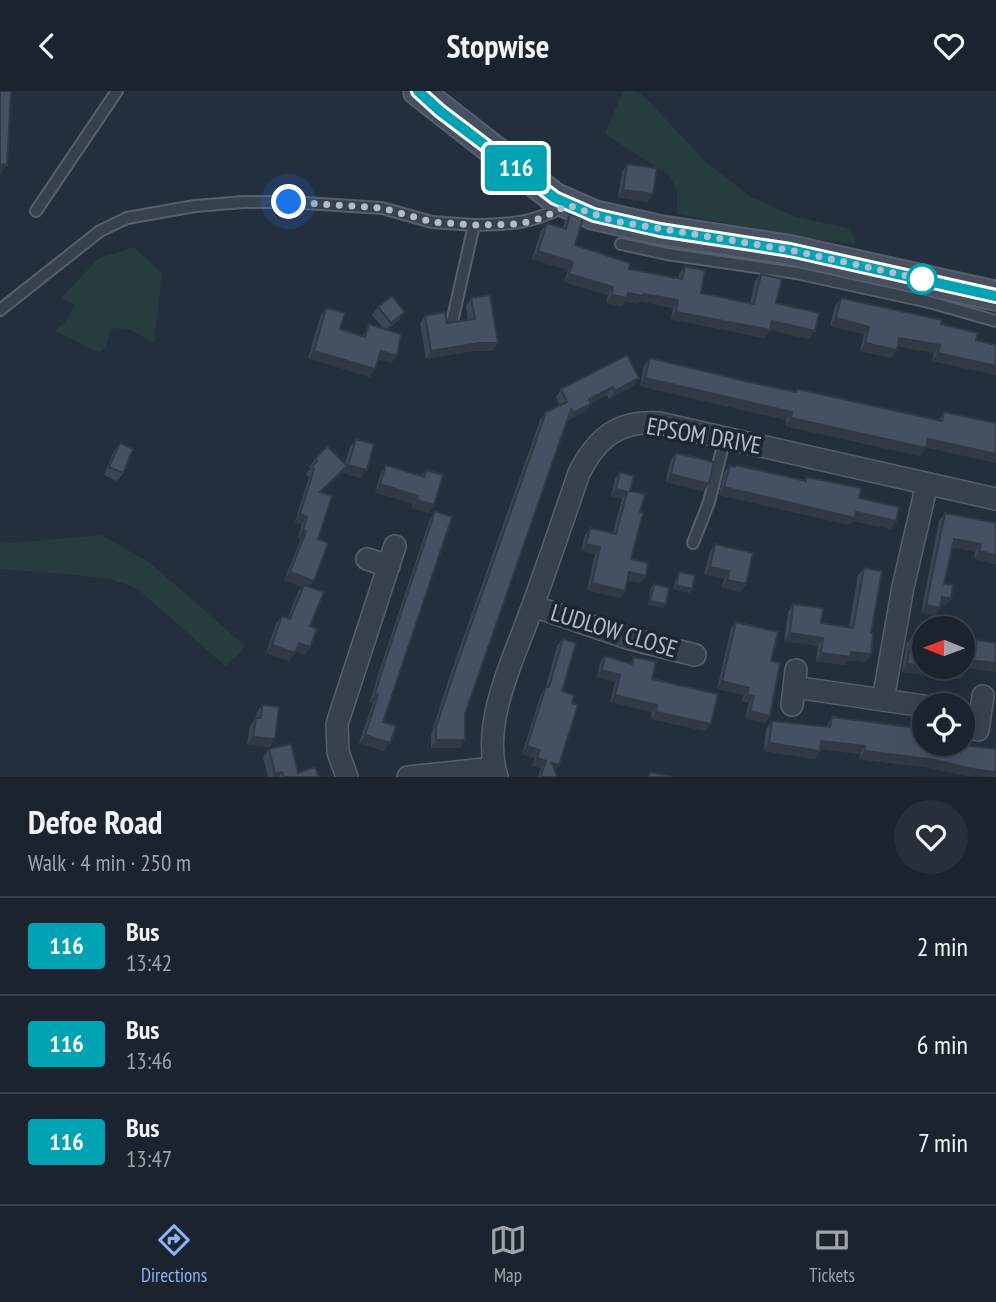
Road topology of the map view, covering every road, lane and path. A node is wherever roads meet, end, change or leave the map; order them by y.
1 (117, 91) edge
2 (418, 91) edge
3 (568, 205) junction
4 (36, 211) dead end
5 (474, 225) junction
6 (621, 244) dead end
7 (688, 246) junction
8 (993, 308) edge
9 (0, 310) edge
10 (452, 322) edge
11 (725, 437) junction
12 (927, 484) junction
13 (996, 499) edge
14 (693, 543) dead end
15 (367, 559) dead end
16 (533, 606) junction
17 (695, 655) dead end
18 (794, 687) dead end
19 (883, 700) junction
20 (912, 704) edge
21 (496, 772) edge
22 (347, 777) edge
23 (408, 777) edge

1 - 4 lane
2 - 3 street
3 - 5 lane
3 - 7 street
5 - 9 lane
5 - 10 lane
6 - 7 lane
7 - 8 street
11 - 12 street, EPSOM DRIVE
11 - 14 lane
11 - 16 street, EPSOM DRIVE
12 - 13 street, EPSOM DRIVE
12 - 19 street
15 - 22 street
16 - 17 street, LUDLOW CLOSE
16 - 21 street, EPSOM DRIVE
18 - 19 street
19 - 20 street
21 - 23 street

